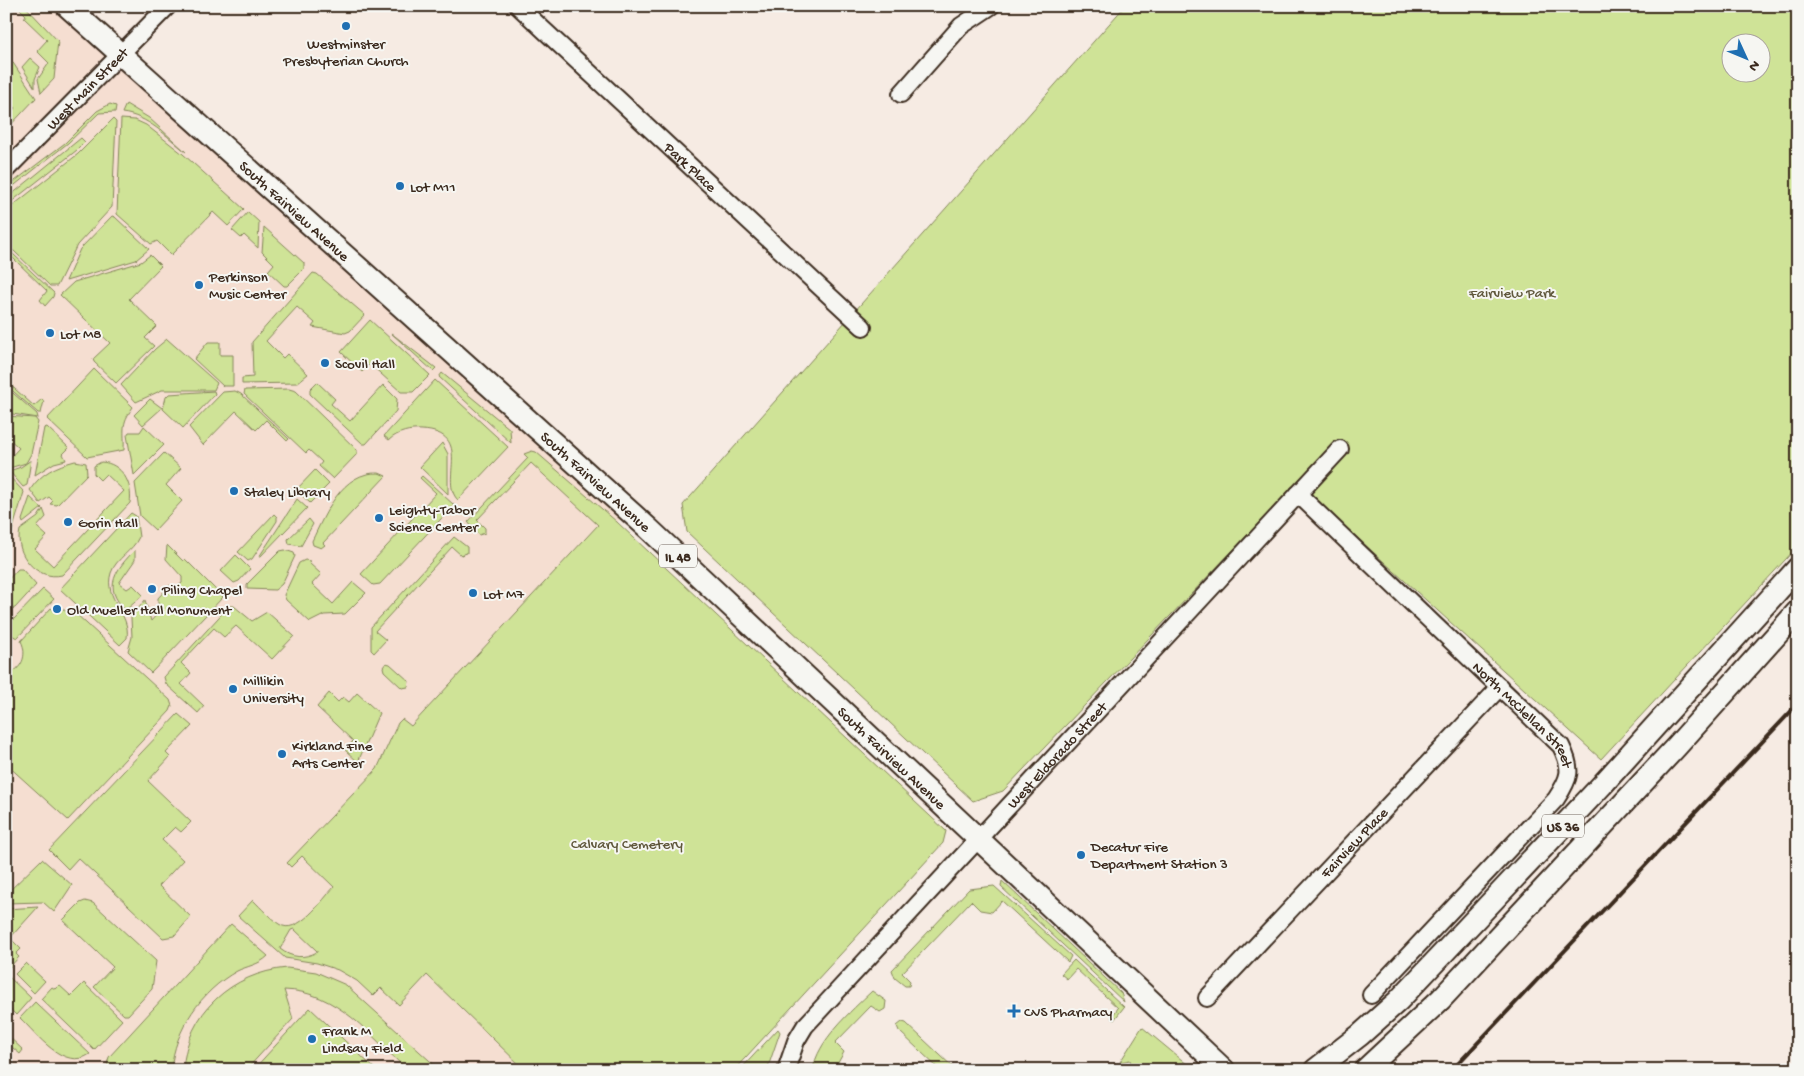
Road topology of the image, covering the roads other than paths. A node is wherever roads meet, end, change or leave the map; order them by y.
1 (67, 6) edge
2 (168, 6) edge
3 (518, 6) edge
4 (991, 6) edge
5 (121, 56) junction
6 (901, 94) dead end
7 (6, 170) edge
8 (863, 327) dead end
9 (1340, 450) dead end
10 (1298, 494) junction
11 (1798, 568) edge
12 (1798, 611) edge
13 (1500, 686) junction
14 (980, 838) junction
15 (1371, 995) dead end
16 (1208, 998) dead end
17 (786, 1070) edge
18 (1224, 1070) edge
19 (1315, 1070) edge
20 (1365, 1070) edge

1 - 5 main road, South Fairview Avenue / IL 48
2 - 5 street, West Main Street
3 - 8 street, Park Place
4 - 6 street
5 - 7 street, West Main Street
5 - 14 main road, South Fairview Avenue / IL 48
9 - 10 street, West Eldorado Street
10 - 13 street, North McClellan Street
10 - 14 street, West Eldorado Street
11 - 19 main road, US 36
12 - 20 main road, US 36
13 - 15 street, North McClellan Street
13 - 16 street, Fairview Place
14 - 17 street, West Eldorado Street
14 - 18 main road, South Fairview Avenue / IL 48

